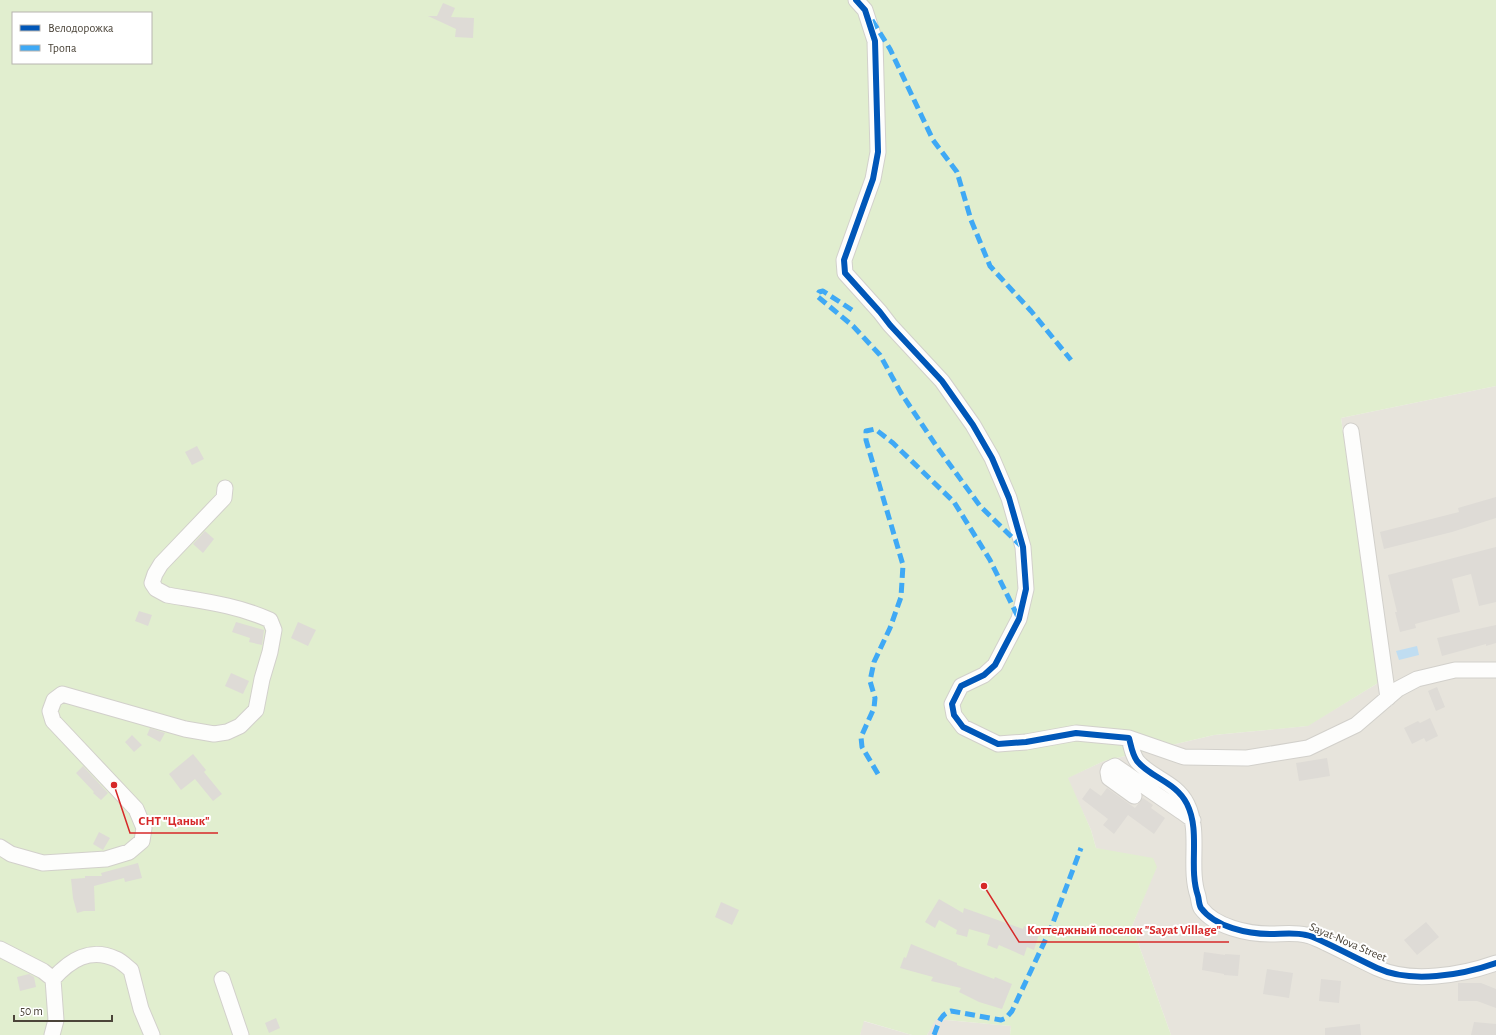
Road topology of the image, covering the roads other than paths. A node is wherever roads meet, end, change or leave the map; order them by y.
1 (861, 5) edge
2 (1351, 431) dead end
3 (225, 488) dead end
4 (1496, 670) edge
5 (1388, 698) junction
6 (1129, 738) junction
7 (1134, 796) dead end
8 (1193, 820) junction
9 (0, 847) edge
10 (0, 949) edge
11 (1496, 963) edge
12 (53, 979) junction
13 (222, 979) dead end
14 (52, 1035) edge
15 (152, 1035) edge
16 (241, 1035) edge

1 - 6 street
2 - 5 street
3 - 9 street
4 - 5 street
5 - 6 street
6 - 8 street, Sayat-Nova Street
7 - 8 street
8 - 11 street, Sayat-Nova Street
10 - 12 street
12 - 14 street
12 - 15 street
13 - 16 street

